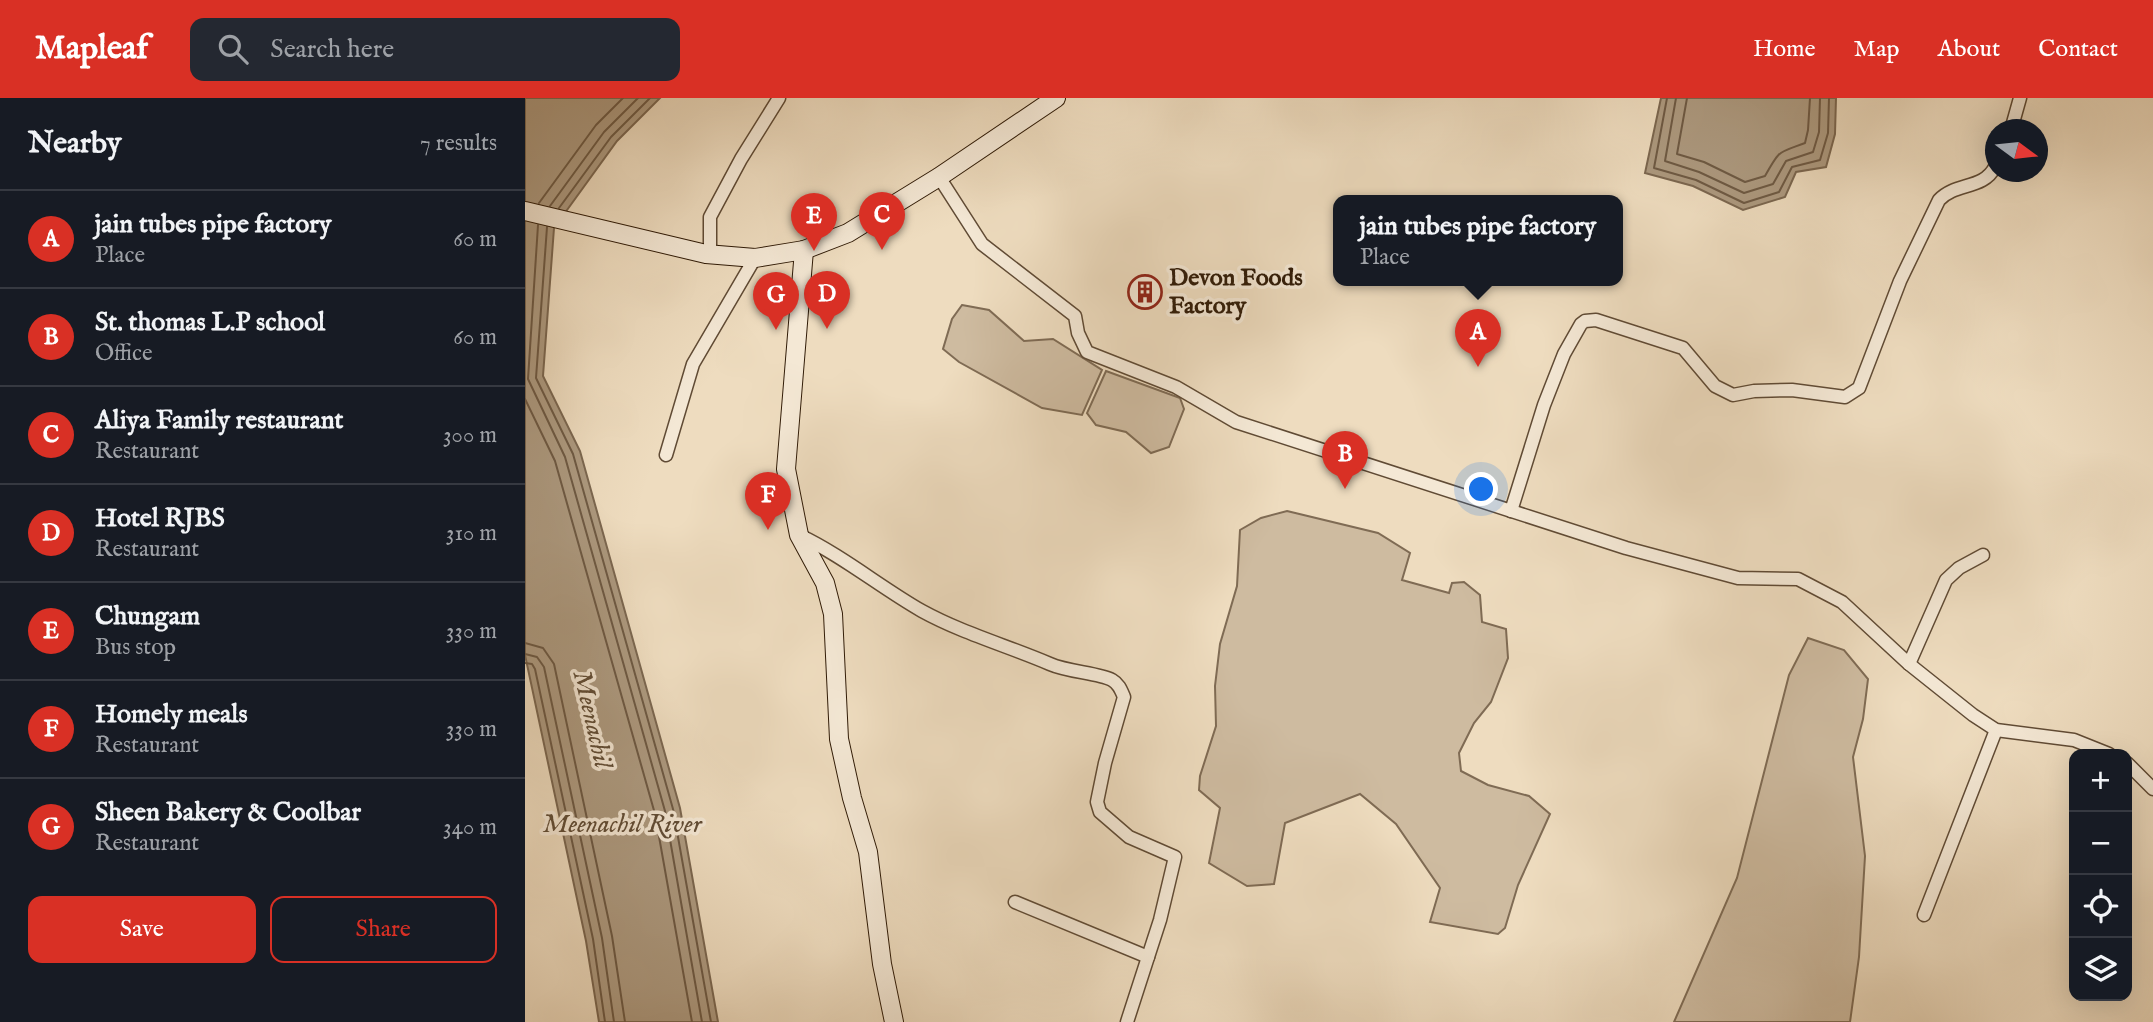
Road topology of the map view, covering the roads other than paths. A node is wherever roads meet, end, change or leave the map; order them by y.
1 (779, 98) edge
2 (1056, 98) edge
3 (2020, 98) edge
4 (2014, 119) edge
5 (939, 177) junction
6 (1985, 179) edge
7 (525, 211) edge
8 (804, 250) junction
9 (708, 255) junction
10 (755, 258) junction
11 (666, 454) dead end
12 (1511, 511) junction
13 (799, 535) junction
14 (1983, 555) dead end
15 (1909, 664) junction
16 (1996, 730) junction
17 (2096, 749) edge
18 (2132, 768) edge
19 (2153, 789) edge
20 (1015, 902) dead end
21 (1924, 915) dead end
22 (1148, 957) junction
23 (894, 1022) edge
24 (1126, 1022) edge

1 - 9 street
2 - 5 street
3 - 4 street
5 - 8 street
5 - 12 street
6 - 12 street
7 - 9 street
8 - 10 street
8 - 13 street
9 - 10 street
10 - 11 street
12 - 15 street
13 - 22 street
13 - 23 street
14 - 15 street
15 - 16 street
16 - 17 street
16 - 21 street
18 - 19 street
20 - 22 street
22 - 24 street

